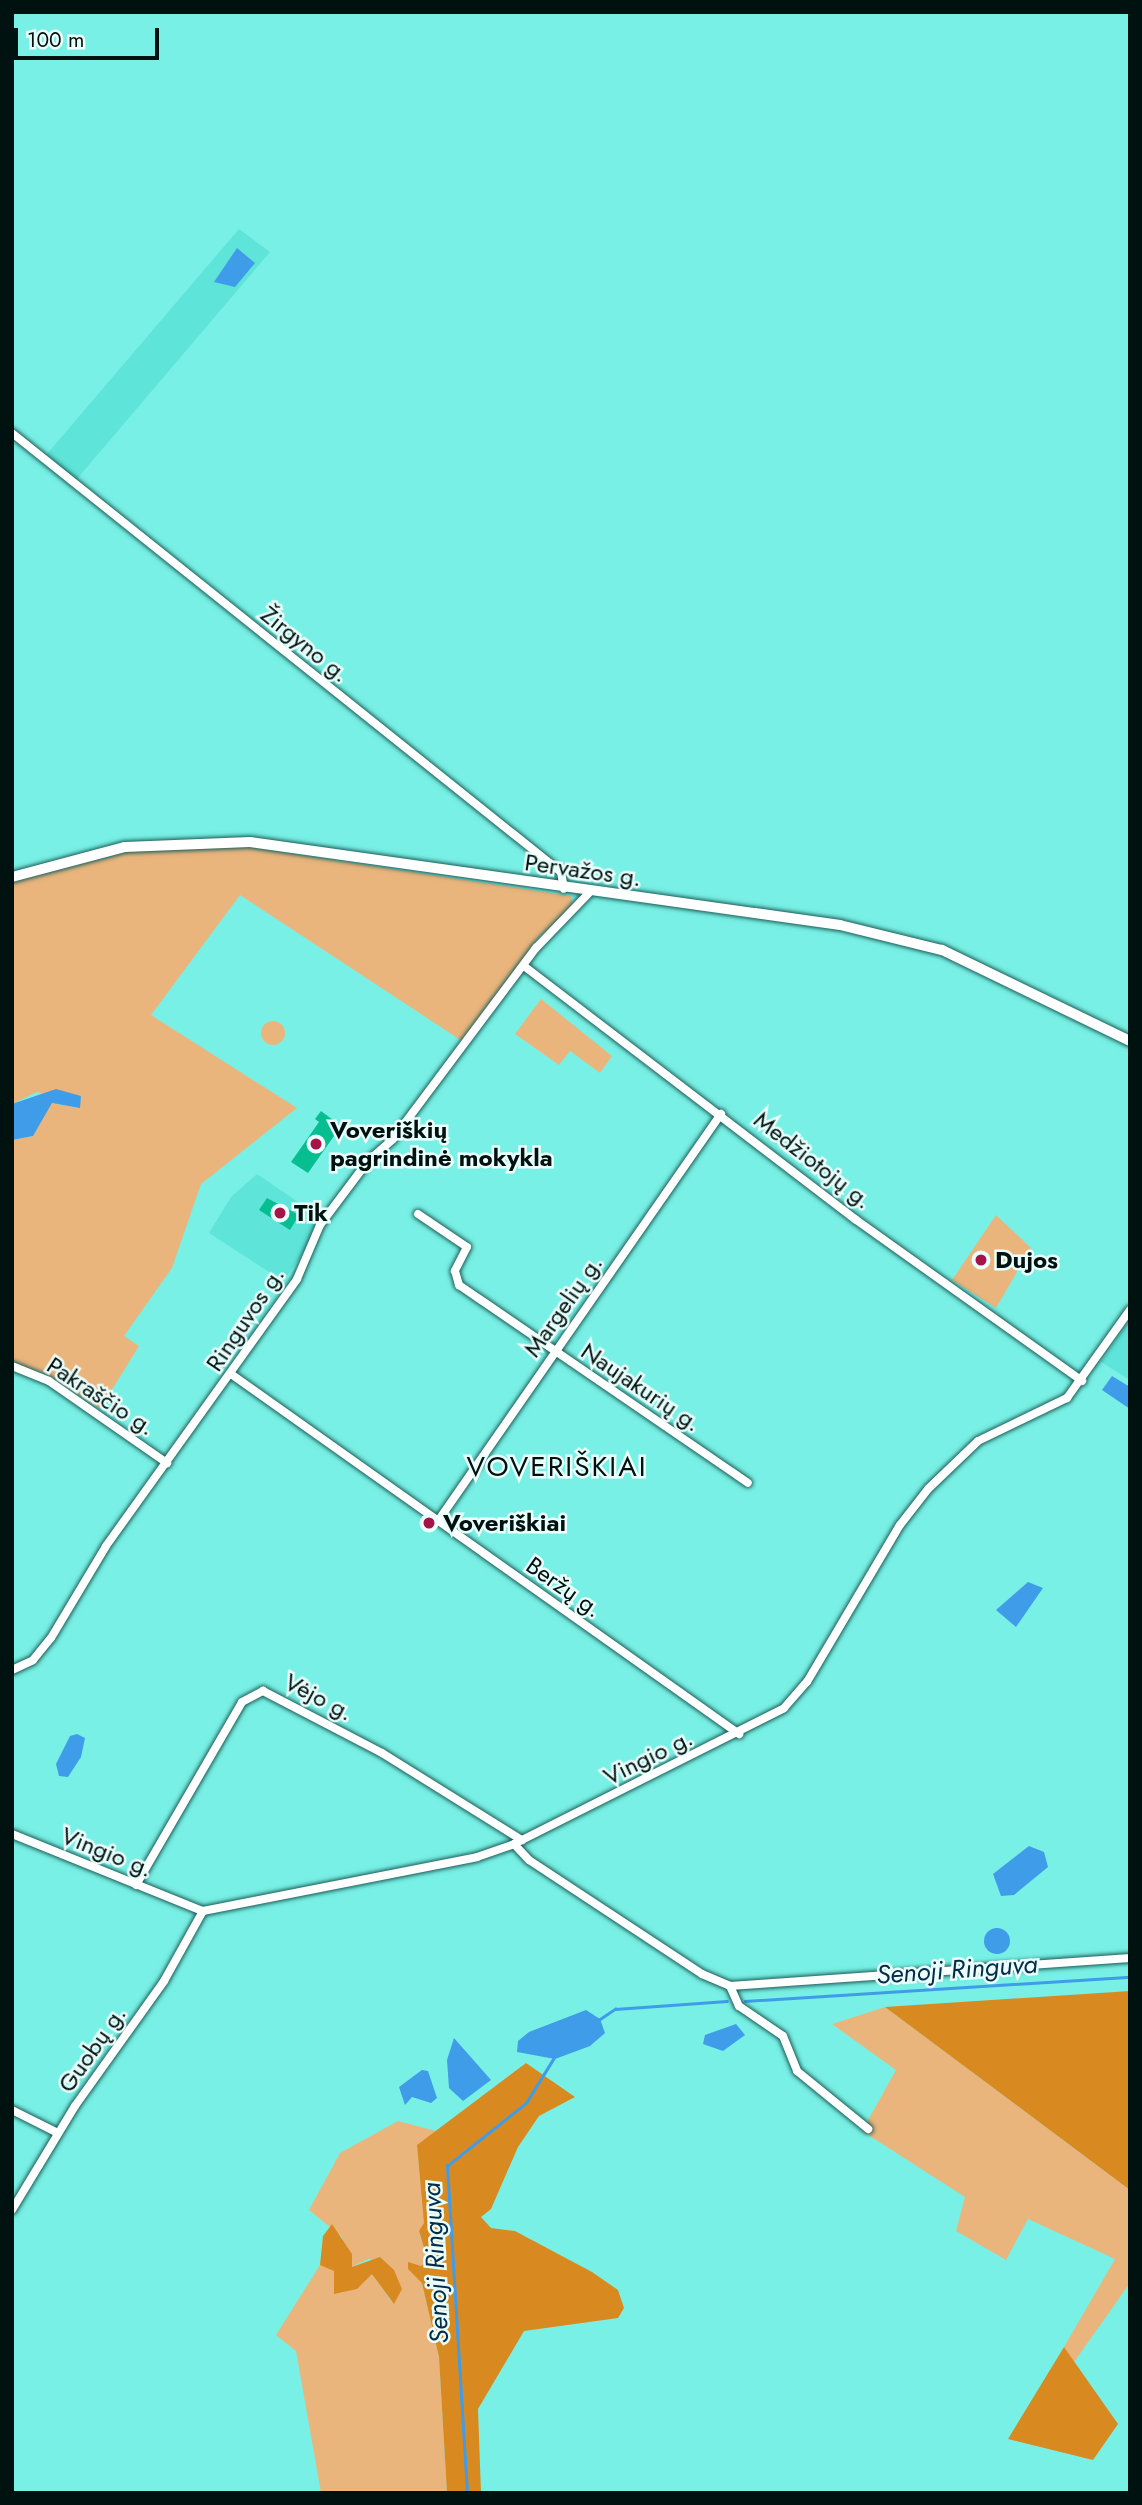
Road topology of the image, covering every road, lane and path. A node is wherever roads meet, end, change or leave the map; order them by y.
1 (12, 433) edge
2 (12, 877) edge
3 (564, 889) junction
4 (589, 893) junction
5 (524, 966) junction
6 (1130, 1041) edge
7 (721, 1114) junction
8 (418, 1214) dead end
9 (1130, 1310) edge
10 (555, 1352) junction
11 (12, 1366) edge
12 (231, 1374) junction
13 (1082, 1381) junction
14 (167, 1463) junction
15 (748, 1483) dead end
16 (438, 1521) junction
17 (12, 1670) edge
18 (739, 1734) junction
19 (12, 1834) edge
20 (518, 1842) junction
21 (136, 1885) junction
22 (203, 1911) junction
23 (1130, 1958) edge
24 (730, 1986) junction
25 (12, 2110) edge
26 (868, 2129) dead end
27 (58, 2133) junction
28 (12, 2210) edge

1 - 3 street, Žirgyno g.
2 - 3 main road, Pervažos g.
3 - 4 main road, Pervažos g.
4 - 5 street, Ringuvos g.
4 - 6 main road, Pervažos g.
5 - 7 street, Medžiotojų g.
5 - 12 street, Ringuvos g.
7 - 10 street, Margelių g.
7 - 13 street, Medžiotojų g.
8 - 10 street, Naujakurių g.
9 - 13 street, Vingio g.
10 - 15 street, Naujakurių g.
10 - 16 street, Margelių g.
11 - 14 street, Pakraščio g.
12 - 14 street, Ringuvos g.
12 - 16 street, Beržų g.
13 - 18 street, Vingio g.
14 - 17 street, Ringuvos g.
16 - 18 street, Beržų g.
18 - 20 street, Vingio g.
19 - 21 street, Vingio g.
20 - 21 street, Vėjo g.
20 - 22 street, Vingio g.
20 - 24 street
21 - 22 street, Vingio g.
22 - 27 street, Guobų g.
23 - 24 street
24 - 26 street
25 - 27 street
27 - 28 street, Guobų g.

